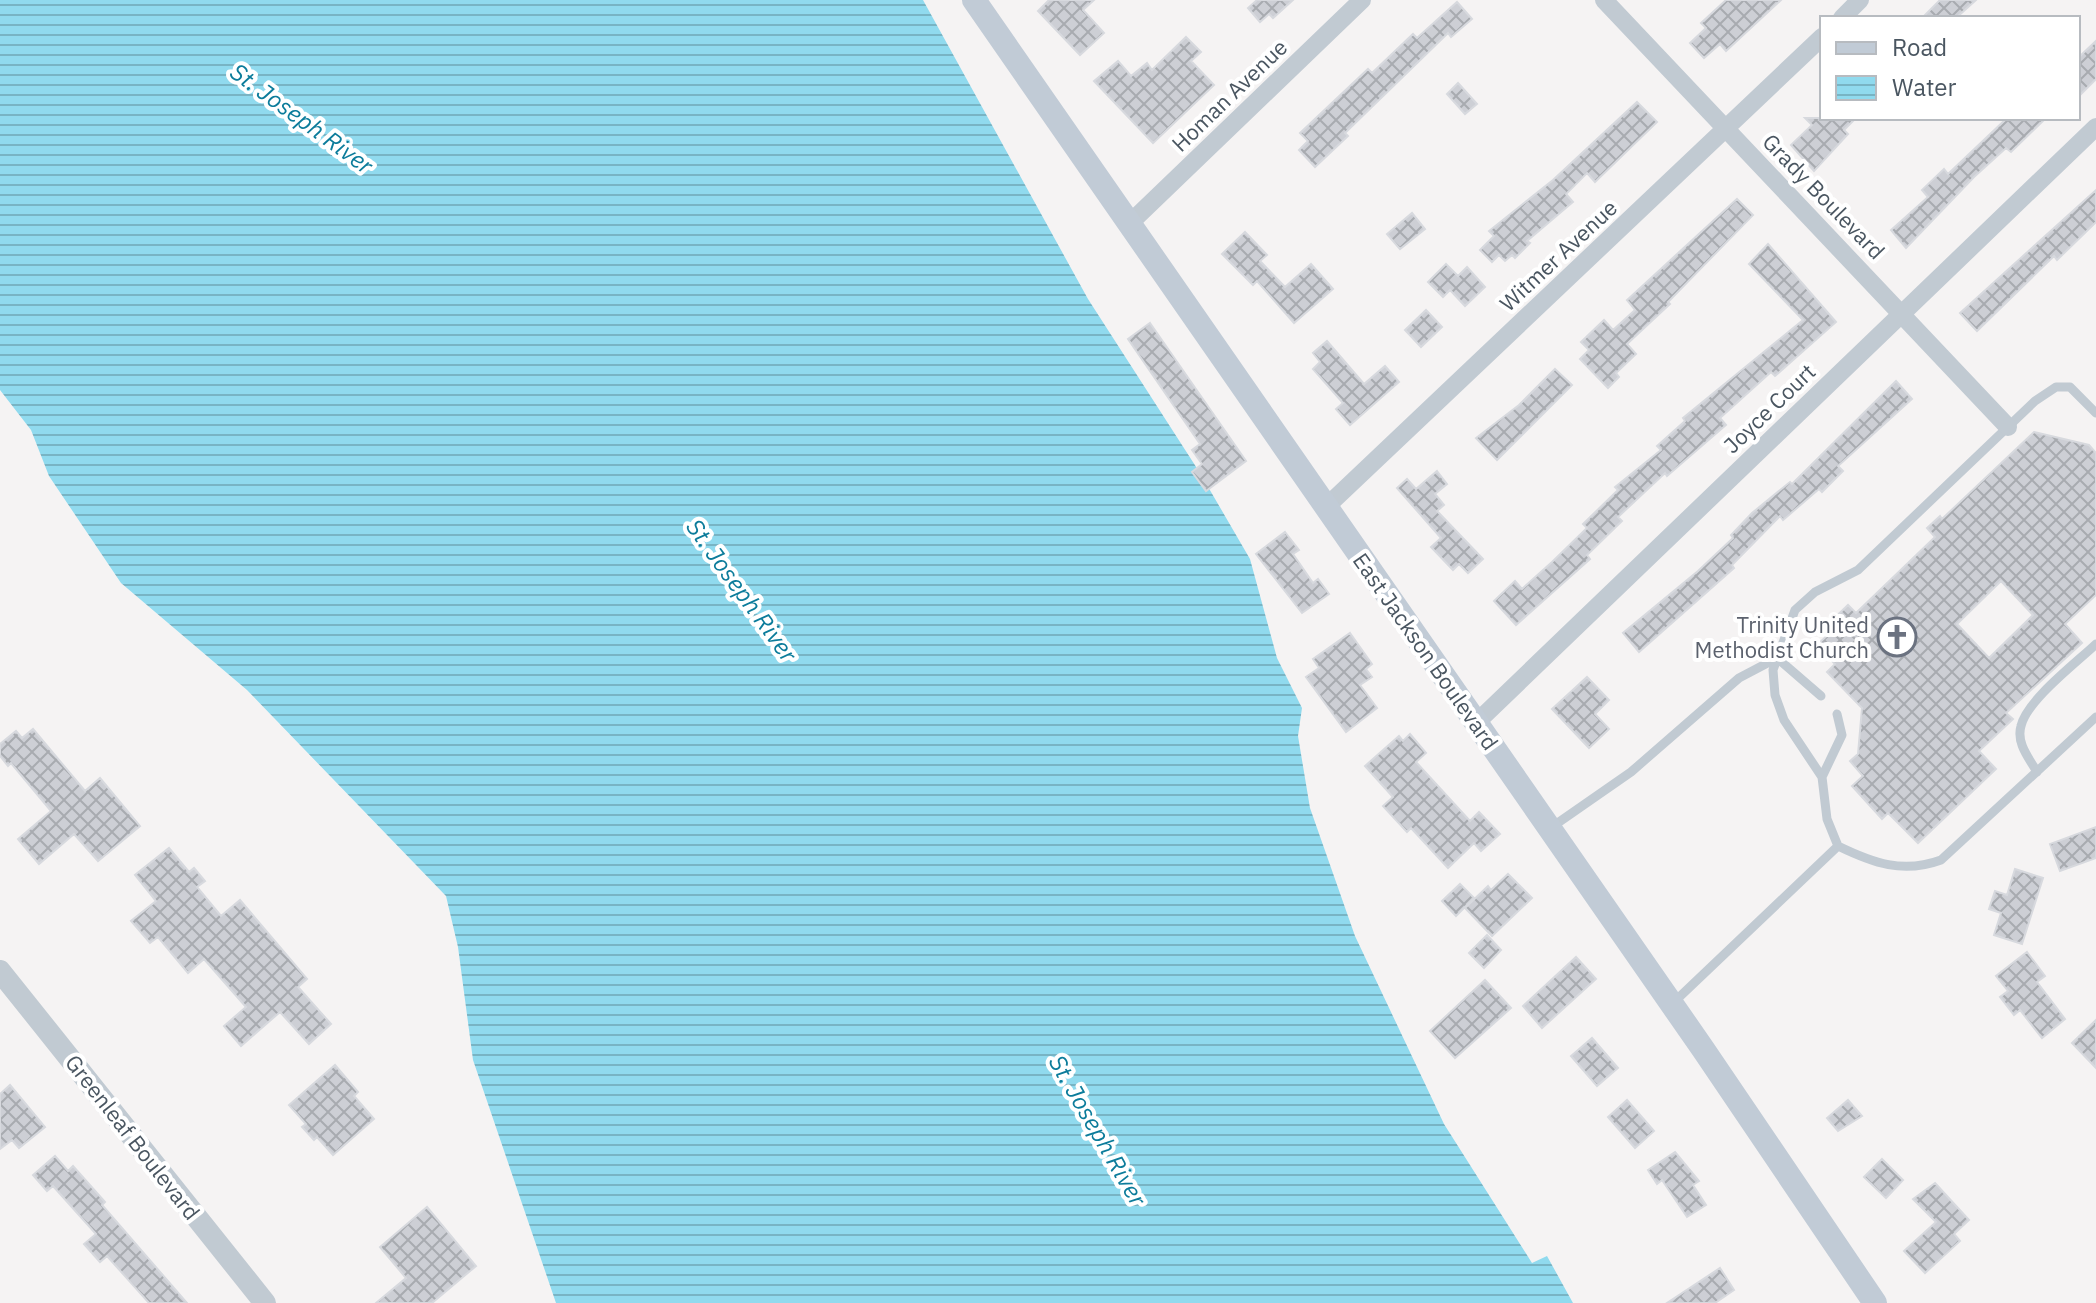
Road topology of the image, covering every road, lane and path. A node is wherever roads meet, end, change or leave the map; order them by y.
1 (974, 0) edge
2 (1362, 0) edge
3 (1604, 0) edge
4 (1860, 0) edge
5 (1844, 16) edge
6 (1820, 39) edge
7 (2096, 127) edge
8 (1726, 128) junction
9 (1129, 224) junction
10 (1902, 314) junction
11 (2096, 413) edge
12 (2008, 427) junction
13 (1326, 507) junction
14 (2096, 644) edge
15 (1777, 658) junction
16 (1821, 696) dead end
17 (1837, 714) dead end
18 (2096, 717) edge
19 (1476, 723) junction
20 (2037, 772) junction
21 (1822, 777) junction
22 (1549, 829) junction
23 (1838, 846) junction
24 (0, 971) edge
25 (1672, 1004) junction
26 (265, 1303) edge
27 (1875, 1303) edge

1 - 9 main road, East Jackson Boulevard
2 - 9 street, Homan Avenue
3 - 8 street, Grady Boulevard
4 - 5 street
6 - 8 street, Witmer Avenue
7 - 10 street, Joyce Court
8 - 10 street, Grady Boulevard
8 - 13 street, Witmer Avenue
9 - 13 main road, East Jackson Boulevard
10 - 12 street, Grady Boulevard
10 - 19 street, Joyce Court
11 - 12 lane
12 - 15 lane
13 - 19 main road, East Jackson Boulevard
14 - 20 lane
15 - 16 lane
15 - 21 lane
15 - 22 lane
17 - 21 lane
18 - 20 lane
19 - 22 main road, East Jackson Boulevard
20 - 23 lane
21 - 23 lane
22 - 25 main road, East Jackson Boulevard
23 - 25 lane
24 - 26 street, Greenleaf Boulevard
25 - 27 main road, East Jackson Boulevard

